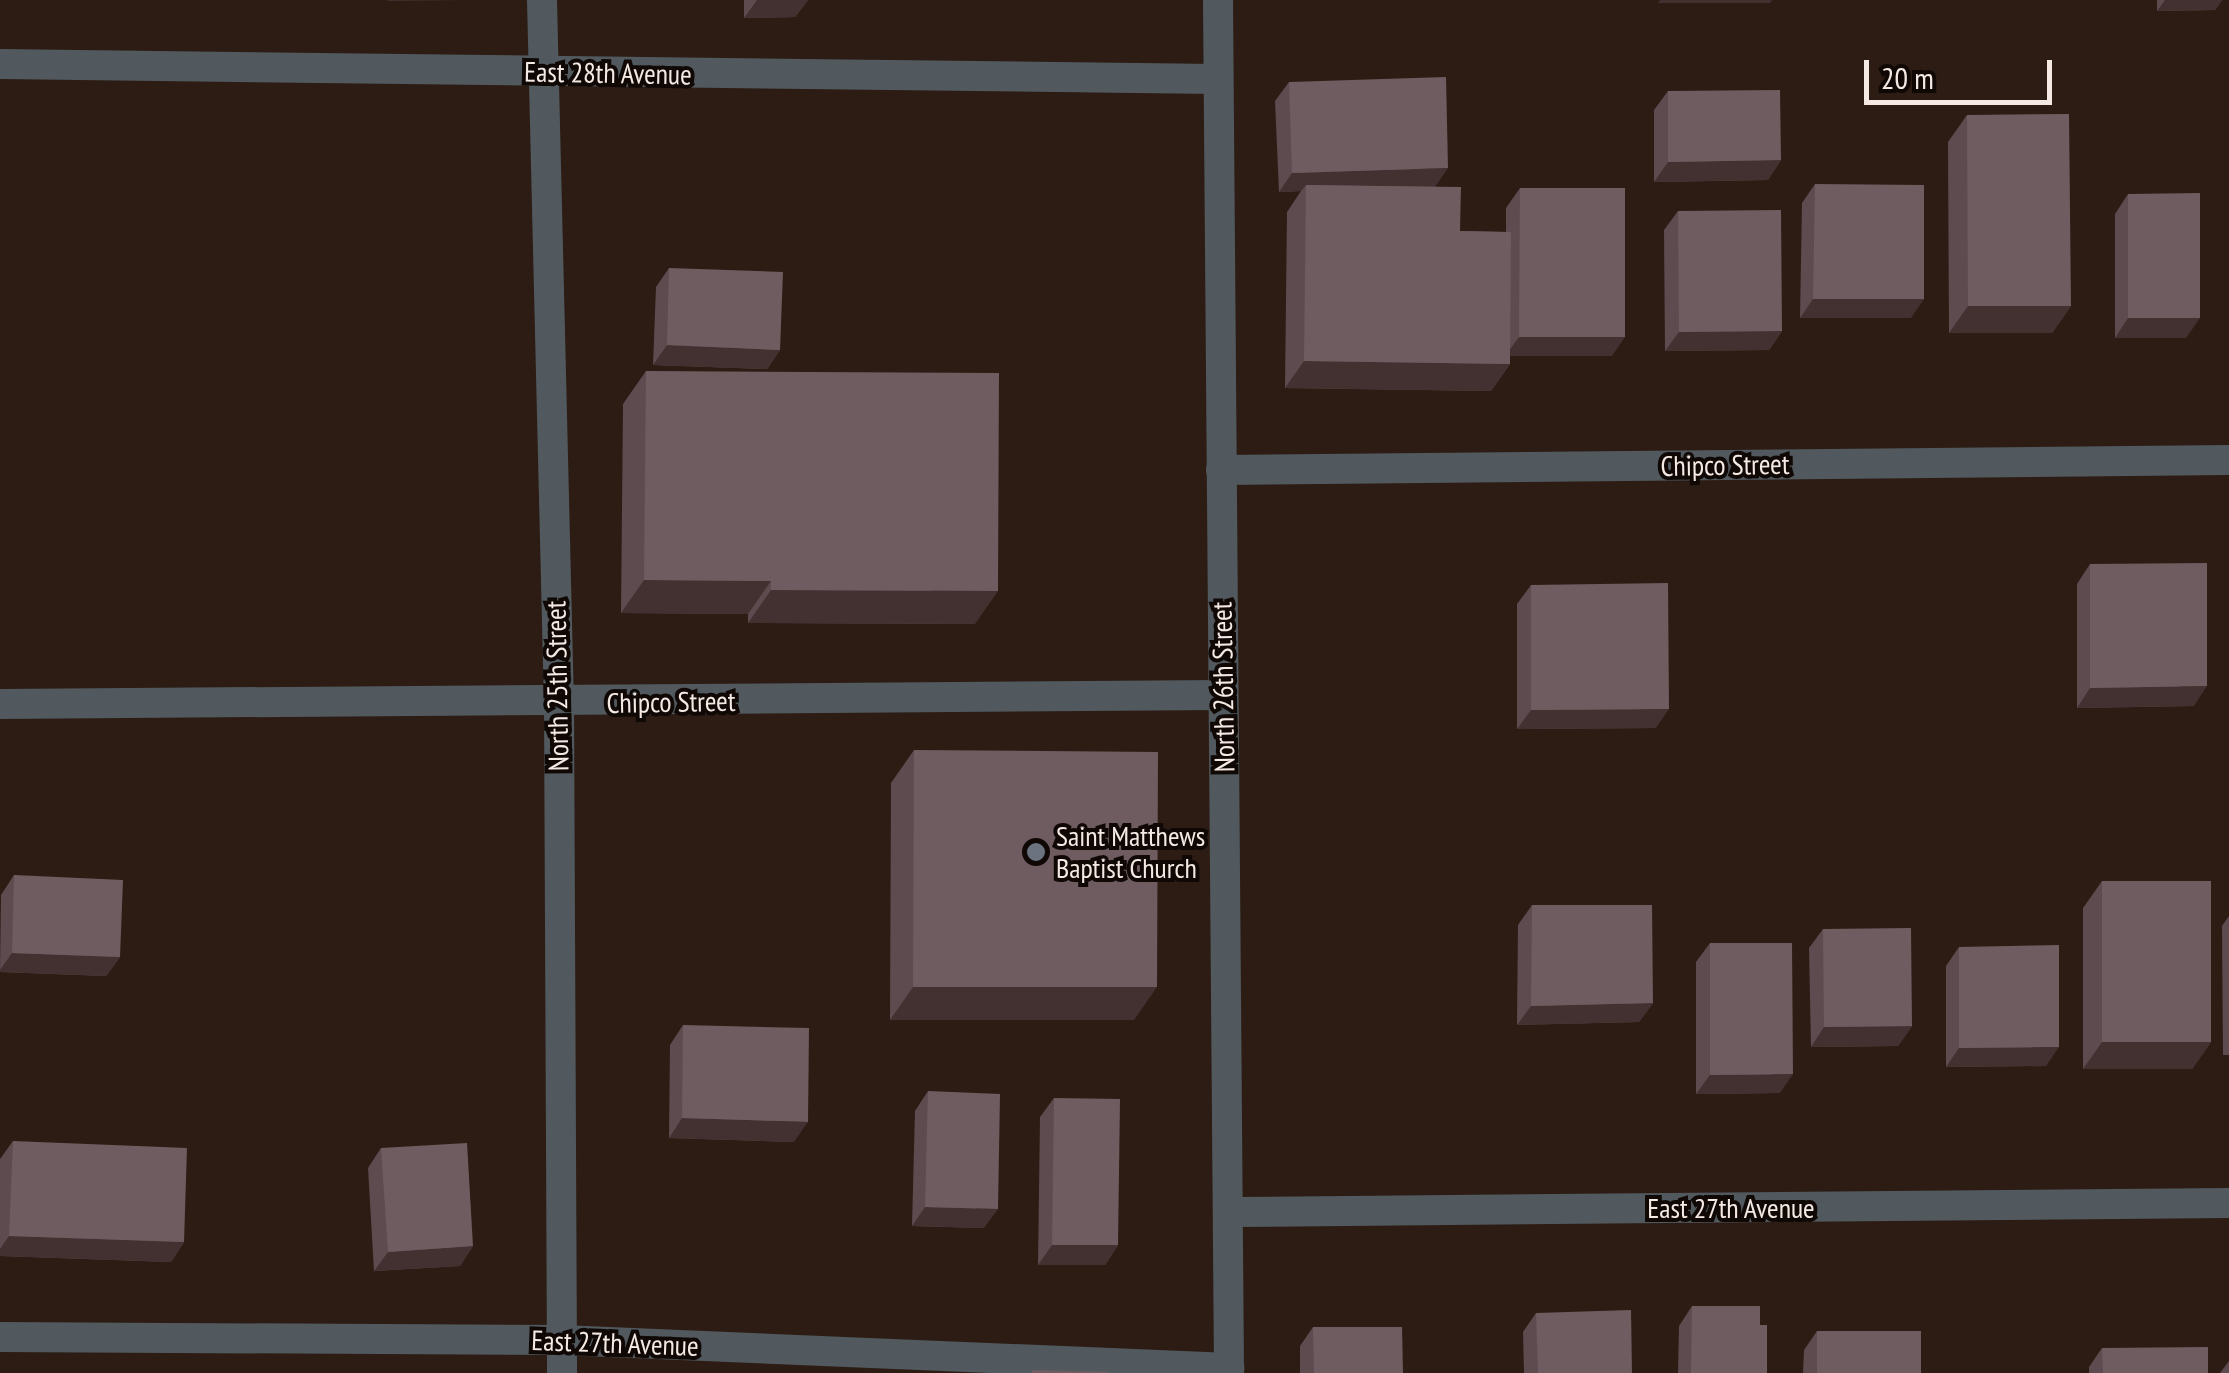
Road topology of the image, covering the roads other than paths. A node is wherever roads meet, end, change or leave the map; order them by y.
1 (542, 0) edge
2 (1218, 0) edge
3 (0, 64) edge
4 (541, 72) junction
5 (1216, 80) junction
6 (2229, 460) edge
7 (1221, 470) junction
8 (1222, 695) junction
9 (0, 704) edge
10 (559, 704) junction
11 (2229, 1203) edge
12 (1233, 1212) junction
13 (0, 1338) edge
14 (562, 1340) junction
15 (1229, 1370) edge
16 (562, 1373) edge

1 - 4 street, North 25th Street
2 - 5 street, North 26th Street
3 - 4 street, East 28th Avenue
4 - 5 street, East 28th Avenue
4 - 10 street, North 25th Street
5 - 7 street, North 26th Street
6 - 7 street, Chipco Street
7 - 8 street, North 26th Street
8 - 10 street, Chipco Street
8 - 12 street, North 26th Street
9 - 10 street, Chipco Street
10 - 14 street, North 25th Street
11 - 12 street, East 27th Avenue
12 - 15 street, North 26th Street
13 - 14 street, East 27th Avenue
14 - 15 street, East 27th Avenue
14 - 16 street, North 25th Street

